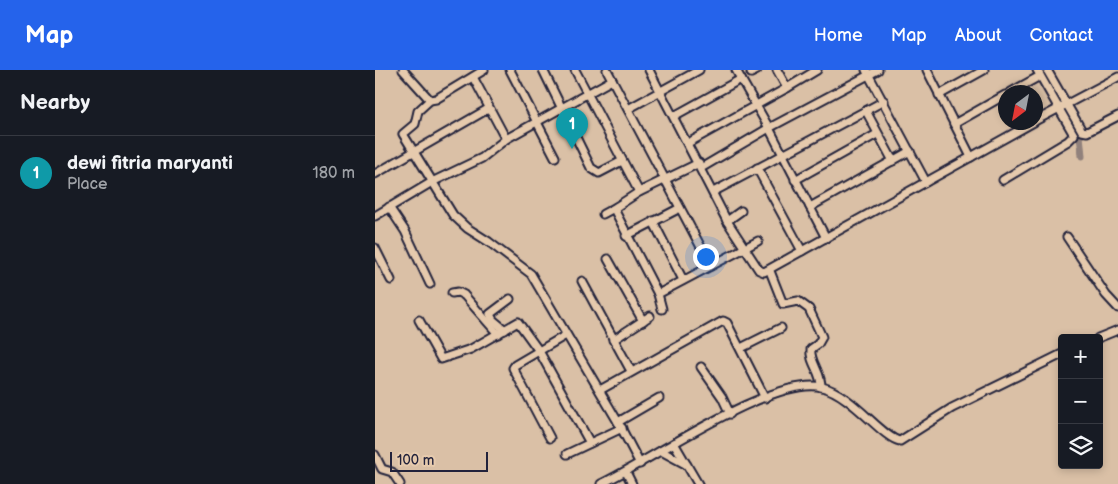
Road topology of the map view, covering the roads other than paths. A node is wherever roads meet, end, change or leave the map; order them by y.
1 (403, 70) edge
2 (484, 70) edge
3 (510, 70) edge
4 (543, 70) edge
5 (575, 70) edge
6 (607, 70) edge
7 (649, 70) edge
8 (699, 70) edge
9 (736, 70) edge
10 (777, 70) edge
11 (817, 70) edge
12 (879, 70) edge
13 (927, 70) edge
14 (984, 70) edge
15 (1050, 71) edge
16 (867, 72) edge
17 (687, 73) edge
18 (1039, 73) edge
19 (473, 77) junction
20 (1118, 77) edge
21 (741, 79) junction
22 (612, 80) junction
23 (1021, 85) edge
24 (787, 88) junction
25 (661, 90) junction
26 (588, 94) junction
27 (939, 94) junction
28 (998, 99) edge
29 (430, 100) junction
30 (885, 101) junction
31 (755, 104) junction
32 (1063, 106) junction
33 (561, 108) junction
34 (489, 109) junction
35 (628, 109) junction
36 (866, 110) junction
37 (674, 116) junction
38 (1118, 116) edge
39 (1043, 117) edge
40 (537, 121) junction
41 (953, 124) junction
42 (769, 128) junction
43 (1020, 130) edge
44 (877, 134) junction
45 (506, 139) junction
46 (688, 143) junction
47 (413, 151) junction
48 (910, 151) junction
49 (783, 154) junction
50 (555, 157) dead end
51 (971, 157) junction
52 (622, 161) junction
53 (893, 161) junction
54 (700, 166) junction
55 (757, 168) junction
56 (375, 174) edge
57 (665, 180) junction
58 (795, 180) junction
59 (1003, 180) dead end
60 (432, 182) junction
61 (926, 182) junction
62 (639, 192) junction
63 (713, 192) junction
64 (389, 207) junction
65 (616, 207) junction
66 (810, 207) junction
67 (680, 208) junction
68 (741, 211) dead end
69 (603, 214) dead end
70 (375, 216) edge
71 (727, 220) junction
72 (653, 222) junction
73 (626, 236) junction
74 (1067, 237) dead end
75 (825, 238) junction
76 (758, 241) dead end
77 (375, 248) edge
78 (745, 249) junction
79 (802, 251) junction
80 (608, 259) dead end
81 (711, 266) junction
82 (769, 271) junction
83 (391, 280) dead end
84 (683, 280) junction
85 (582, 281) dead end
86 (430, 284) dead end
87 (452, 293) dead end
88 (658, 294) junction
89 (510, 299) dead end
90 (1118, 308) edge
91 (662, 309) dead end
92 (650, 316) dead end
93 (419, 320) dead end
94 (643, 321) junction
95 (781, 328) dead end
96 (1118, 330) edge
97 (501, 332) junction
98 (566, 335) junction
99 (1103, 336) edge
100 (613, 340) junction
101 (741, 348) junction
102 (539, 352) junction
103 (1058, 356) edge
104 (701, 367) dead end
105 (631, 371) junction
106 (821, 387) junction
107 (600, 390) junction
108 (659, 398) dead end
109 (765, 398) junction
110 (731, 414) junction
111 (620, 425) junction
112 (550, 438) dead end
113 (590, 443) junction
114 (674, 443) junction
115 (661, 451) junction
116 (567, 454) dead end
117 (375, 456) edge
118 (640, 464) junction
119 (687, 465) junction
120 (626, 472) junction
121 (400, 484) edge
122 (601, 484) edge
123 (632, 484) edge
124 (698, 484) edge

1 - 29 street
2 - 19 street
3 - 40 street
4 - 33 street
5 - 26 street
6 - 22 street
7 - 25 street
8 - 17 street
9 - 21 street
10 - 24 street
11 - 24 street
12 - 16 street
13 - 27 street
14 - 27 street
15 - 32 street
16 - 30 street
16 - 42 street
17 - 25 street
18 - 23 street
18 - 32 street
19 - 29 street
19 - 34 street
20 - 32 street
21 - 31 street
21 - 37 street
22 - 26 street
22 - 35 street
24 - 31 street
25 - 35 street
25 - 37 street
26 - 33 street
26 - 52 street
27 - 41 street
28 - 41 street
29 - 47 street
30 - 36 street
30 - 48 street
31 - 42 street
31 - 46 street
32 - 38 street
32 - 39 street
32 - 59 street
33 - 40 street
33 - 52 street
34 - 45 street
34 - 47 street
35 - 57 street
36 - 44 street
36 - 49 street
37 - 46 street
40 - 45 street
40 - 50 street
41 - 51 street
42 - 49 street
42 - 54 street
43 - 51 street
44 - 53 street
44 - 58 street
45 - 60 street
46 - 54 street
47 - 56 street
47 - 60 street
48 - 53 street
48 - 61 street
49 - 55 street
49 - 58 street
51 - 61 street
52 - 62 street
53 - 66 street
54 - 57 street
54 - 63 street
55 - 63 street
55 - 79 street
57 - 62 street
57 - 67 street
58 - 66 street
60 - 64 street
60 - 98 street
61 - 75 street
62 - 65 street
63 - 71 street
64 - 70 street
64 - 86 street
65 - 69 street
65 - 73 street
66 - 75 street
67 - 72 street
67 - 81 street
68 - 71 street
71 - 78 street
72 - 73 street
72 - 84 street
73 - 88 street
74 - 90 street
75 - 79 street
76 - 78 street
77 - 83 street
78 - 81 street
78 - 82 street
79 - 82 street
80 - 94 street
81 - 84 street
82 - 106 street
84 - 88 street
85 - 100 street
87 - 97 street
88 - 91 street
89 - 97 street
92 - 94 street
93 - 97 street
94 - 100 street
95 - 101 street
96 - 99 street
97 - 102 street
98 - 102 street
98 - 107 street
100 - 105 street
101 - 105 street
101 - 109 street
102 - 112 street
102 - 113 street
103 - 106 street
104 - 110 street
105 - 107 street
106 - 109 street
107 - 111 street
108 - 111 street
109 - 110 street
110 - 114 street
111 - 113 street
111 - 118 street
113 - 116 street
114 - 115 street
114 - 119 street
115 - 118 street
115 - 119 street
117 - 121 street
118 - 120 street
119 - 124 street
120 - 122 street
120 - 123 street

